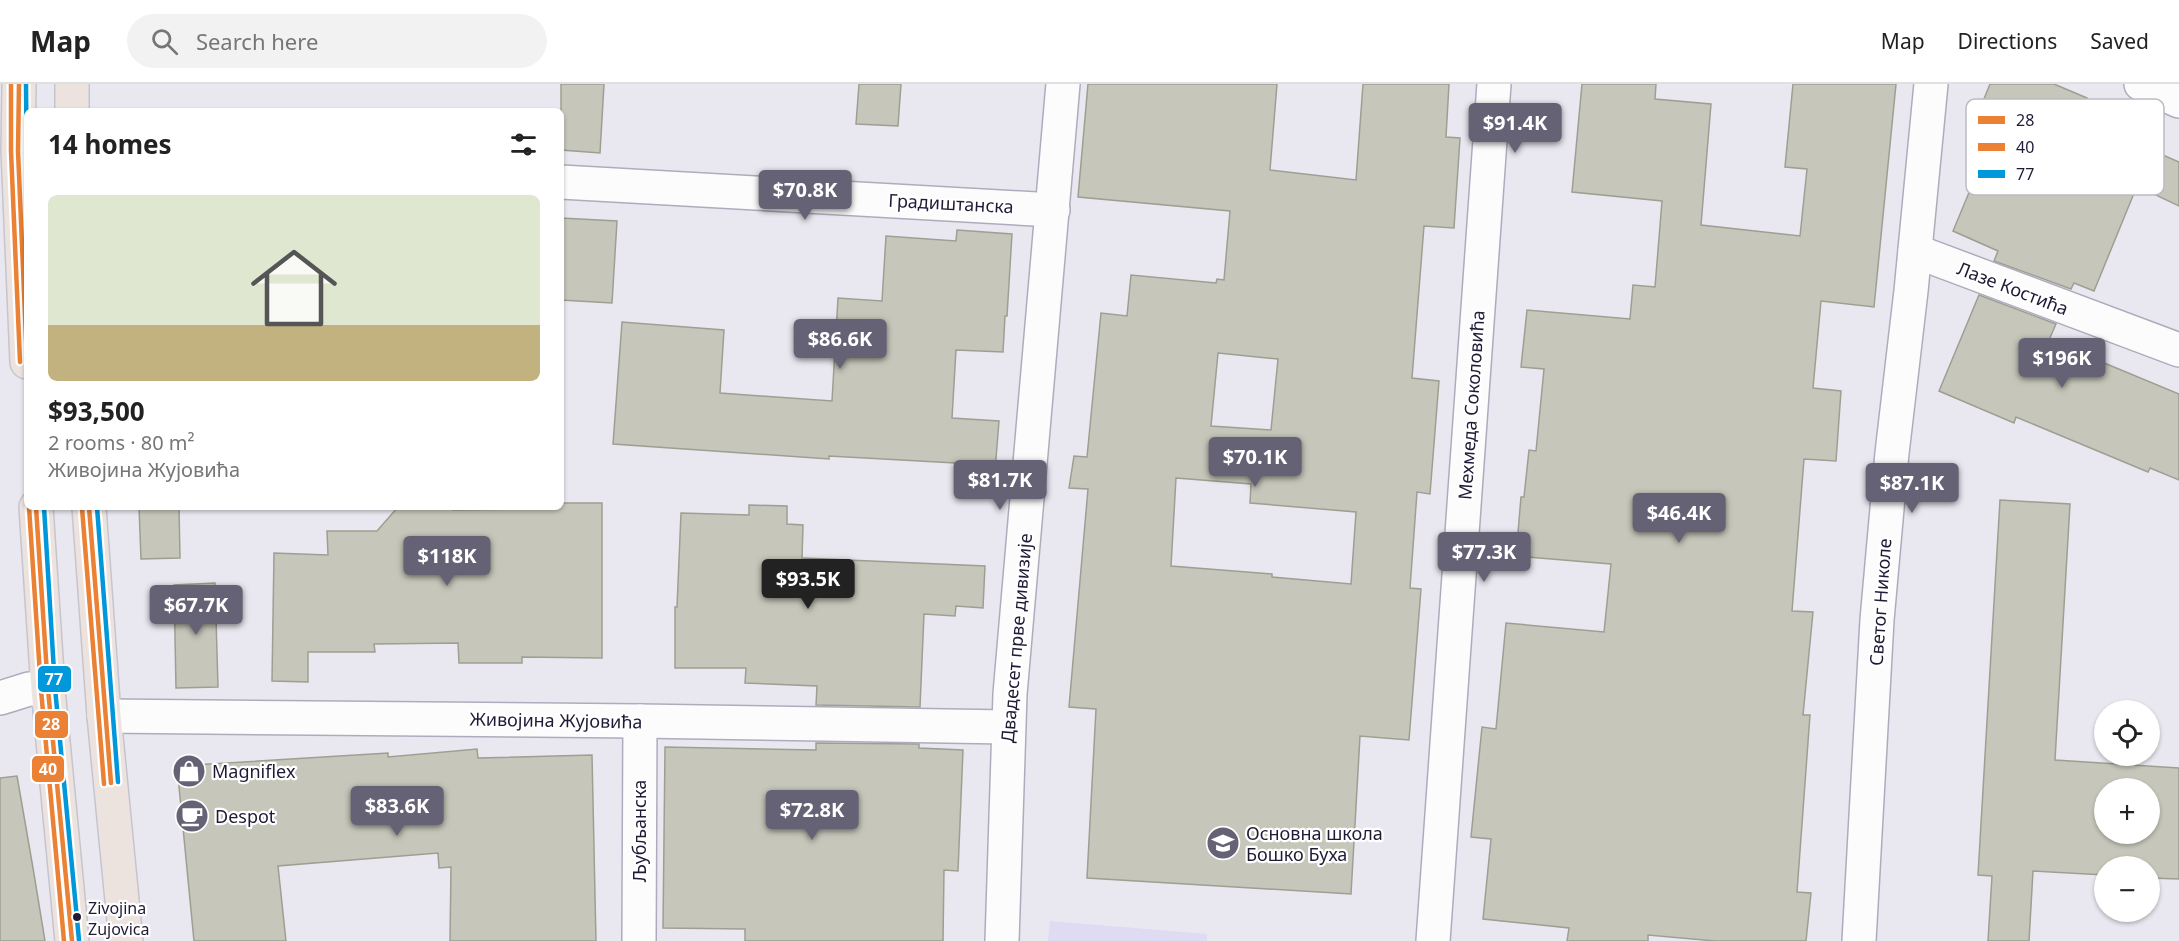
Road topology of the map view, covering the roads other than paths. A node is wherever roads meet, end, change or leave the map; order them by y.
1 (19, 84) edge
2 (72, 84) edge
3 (1063, 84) edge
4 (1494, 84) edge
5 (1931, 84) edge
6 (2141, 84) edge
7 (2179, 101) edge
8 (72, 108) edge
9 (15, 151) edge
10 (564, 182) edge
11 (1053, 210) junction
12 (1915, 250) junction
13 (24, 309) edge
14 (2179, 350) edge
15 (36, 510) edge
16 (89, 510) edge
17 (48, 689) junction
18 (0, 698) edge
19 (104, 716) junction
20 (639, 721) junction
21 (1008, 727) junction
22 (72, 941) edge
23 (126, 941) edge
24 (639, 941) edge
25 (1002, 941) edge
26 (1433, 941) edge
27 (1859, 941) edge

1 - 9 main road
2 - 8 main road
3 - 11 street, Двадесет прве дивизије
4 - 26 street, Мехмеда Соколовића
5 - 12 street, Светог Николе
6 - 7 street
9 - 13 main road
10 - 11 street, Градиштанска
11 - 21 street, Двадесет прве дивизије
12 - 14 street, Лазе Костића
12 - 27 street, Светог Николе
15 - 17 main road
16 - 19 main road
17 - 18 street
17 - 22 main road
19 - 20 street, Живојина Жујовића
19 - 23 main road
20 - 21 street, Живојина Жујовића
20 - 24 street, Љубљанска
21 - 25 street, Двадесет прве дивизије

